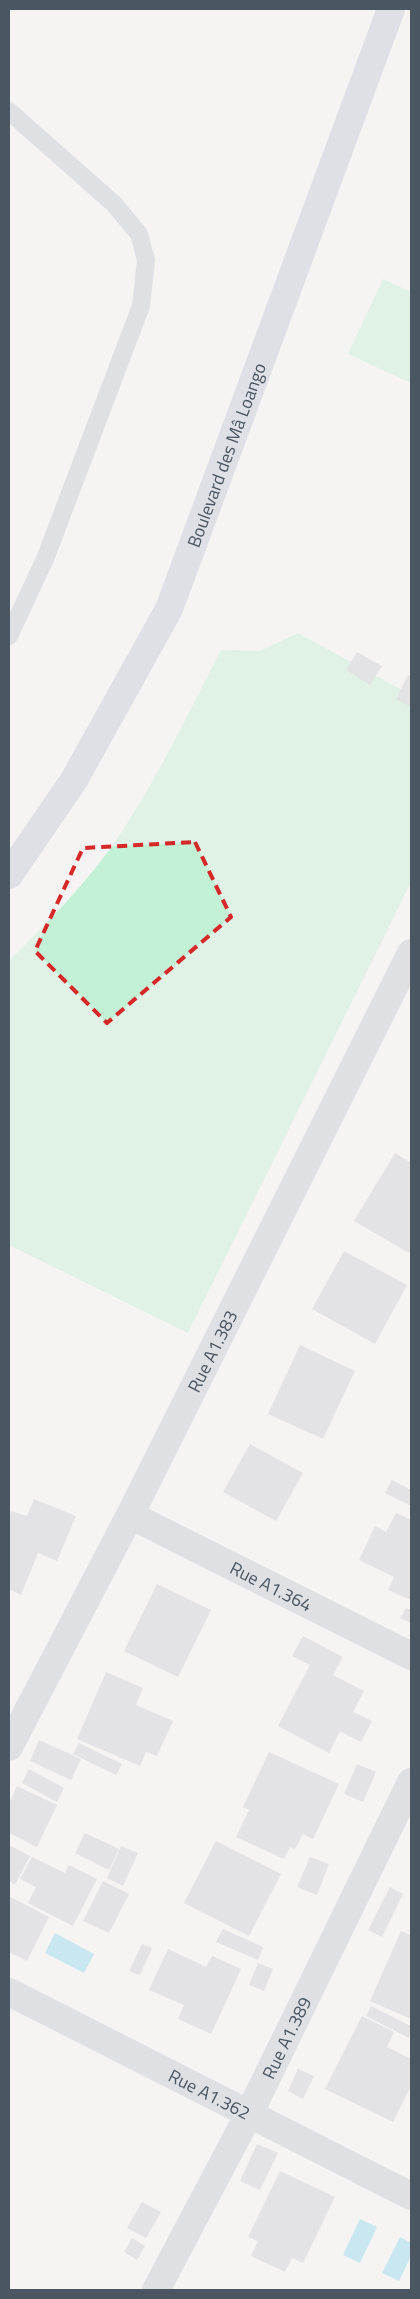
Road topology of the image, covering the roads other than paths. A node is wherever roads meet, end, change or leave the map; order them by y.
1 (391, 9) edge
2 (9, 111) edge
3 (9, 636) edge
4 (9, 875) edge
5 (411, 953) edge
6 (130, 1515) junction
7 (411, 1656) edge
8 (9, 1747) edge
9 (411, 1782) edge
10 (9, 1992) edge
11 (249, 2114) junction
12 (411, 2196) edge
13 (156, 2290) edge

1 - 4 street, Boulevard des Mâ Loango
2 - 3 lane
5 - 6 street, Rue A1.383
6 - 7 street, Rue A1.364
6 - 8 street, Rue A1.383
9 - 11 street, Rue A1.389
10 - 11 street, Rue A1.362
11 - 12 street, Rue A1.362
11 - 13 street, Rue A1.389

